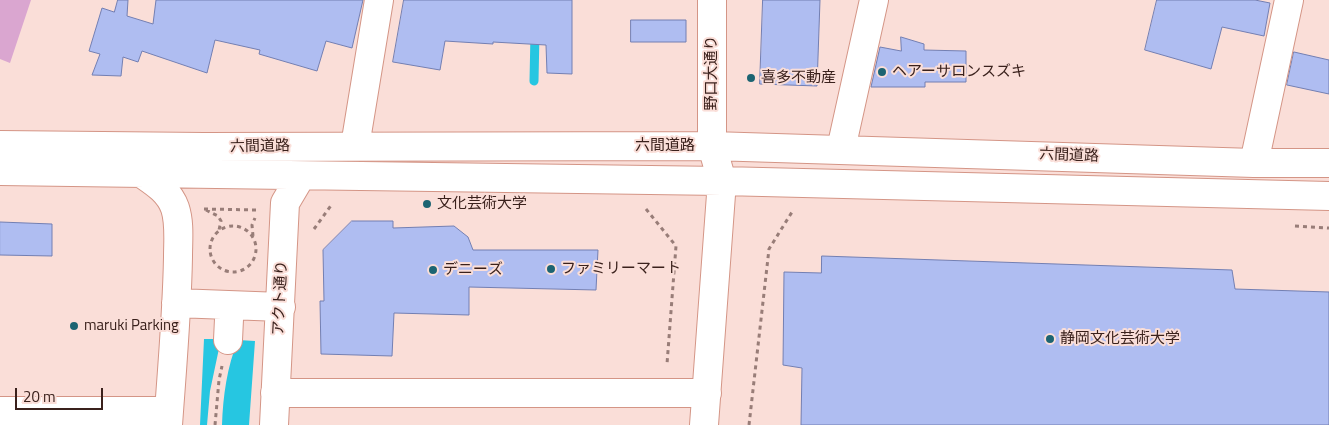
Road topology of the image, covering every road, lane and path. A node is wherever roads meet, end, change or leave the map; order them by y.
1 (379, 0) edge
2 (712, 0) edge
3 (874, 0) edge
4 (1289, 0) edge
5 (0, 145) edge
6 (355, 146) junction
7 (712, 146) junction
8 (841, 150) junction
9 (1254, 163) junction
10 (1329, 163) edge
11 (0, 171) edge
12 (141, 173) junction
13 (301, 176) junction
14 (722, 181) junction
15 (1329, 196) edge
16 (333, 203) dead end
17 (643, 205) dead end
18 (267, 210) dead end
19 (219, 231) junction
20 (313, 231) dead end
21 (769, 249) dead end
22 (176, 303) junction
23 (281, 307) junction
24 (228, 330) dead end
25 (667, 372) dead end
26 (275, 392) junction
27 (707, 393) junction
28 (0, 411) edge
29 (168, 418) edge
30 (215, 425) edge
31 (274, 425) edge
32 (704, 425) edge
33 (749, 425) edge

1 - 6 street
2 - 7 street, 野口大通り
3 - 8 street
4 - 9 street
5 - 6 street, 六間道路
6 - 7 street, 六間道路
7 - 8 street, 六間道路
7 - 14 street, 野口大通り
8 - 9 street, 六間道路
9 - 10 street, 六間道路
11 - 12 street, 六間道路
12 - 13 street, 六間道路
12 - 22 street
13 - 14 street, 六間道路
13 - 23 street, アクト通り
14 - 15 street, 六間道路
14 - 27 street, 野口大通り
16 - 20 path
17 - 25 path
18 - 19 path
19 - 19 path
21 - 33 path
22 - 23 street
22 - 29 street
23 - 26 street, アクト通り
24 - 30 path
26 - 27 street
26 - 31 street, アクト通り
27 - 32 street, 野口大通り
28 - 29 street

